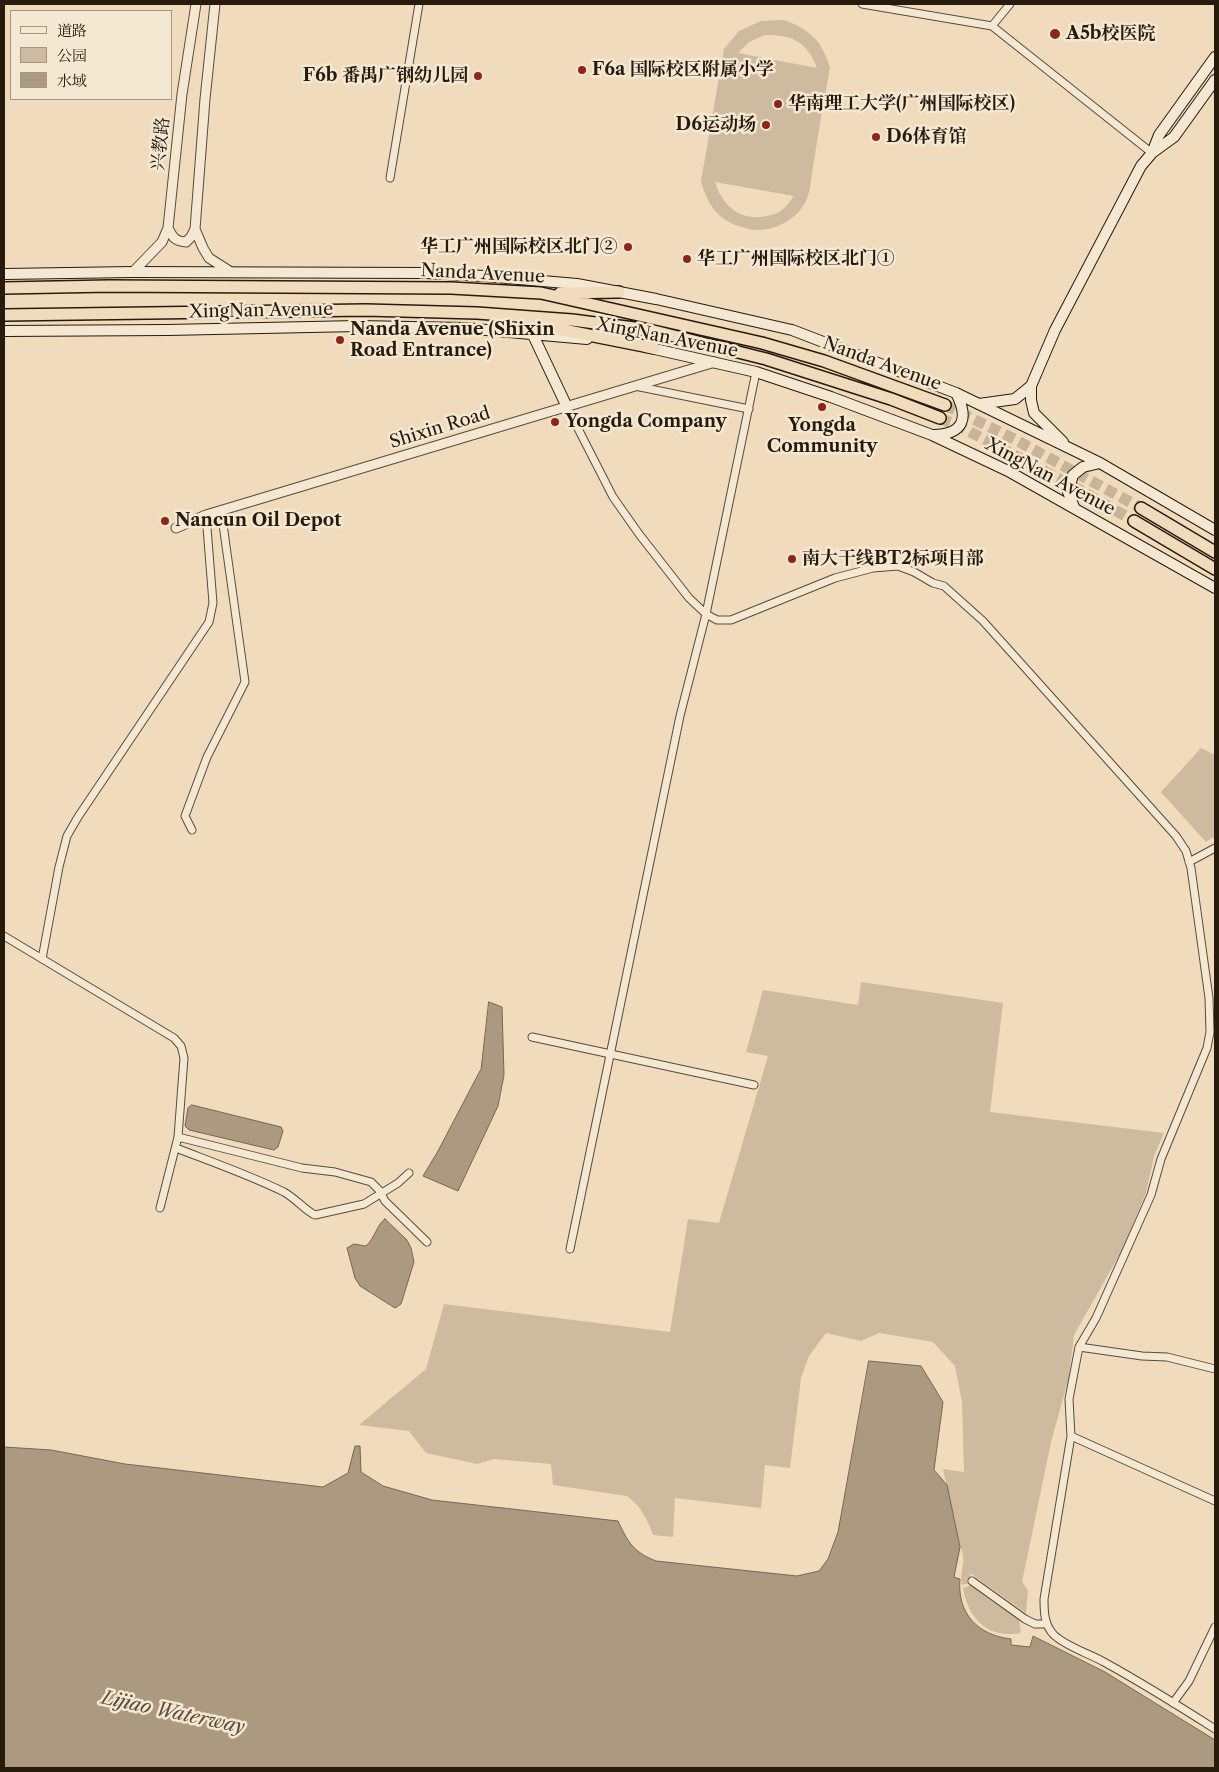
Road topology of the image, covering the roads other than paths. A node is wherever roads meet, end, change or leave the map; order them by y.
1 (196, 4) edge
2 (215, 4) edge
3 (419, 4) edge
4 (862, 4) edge
5 (1010, 4) edge
6 (992, 26) junction
7 (1215, 57) edge
8 (1215, 80) edge
9 (1152, 153) junction
10 (390, 178) dead end
11 (168, 228) junction
12 (195, 229) junction
13 (133, 272) junction
14 (231, 272) junction
15 (4, 274) edge
16 (4, 288) edge
17 (619, 292) junction
18 (541, 294) junction
19 (477, 313) junction
20 (4, 315) edge
21 (4, 331) edge
22 (533, 335) junction
23 (654, 348) junction
24 (715, 362) junction
25 (756, 372) junction
26 (635, 386) junction
27 (1031, 386) junction
28 (956, 393) junction
29 (979, 404) junction
30 (945, 405) tunnel mouth
31 (567, 407) junction
32 (749, 409) junction
33 (940, 418) tunnel mouth
34 (932, 435) junction
35 (1071, 449) junction
36 (1100, 464) junction
37 (1074, 507) junction
38 (1141, 508) tunnel mouth
39 (221, 510) junction
40 (206, 515) junction
41 (1134, 521) tunnel mouth
42 (176, 528) dead end
43 (1215, 530) edge
44 (1215, 552) edge
45 (1215, 569) edge
46 (1215, 588) edge
47 (706, 614) junction
48 (192, 830) dead end
49 (1215, 848) edge
50 (1190, 862) junction
51 (4, 936) edge
52 (42, 959) junction
53 (532, 1037) dead end
54 (610, 1053) junction
55 (754, 1085) dead end
56 (178, 1137) junction
57 (176, 1148) junction
58 (409, 1173) dead end
59 (381, 1194) junction
60 (160, 1208) dead end
61 (427, 1242) dead end
62 (570, 1249) dead end
63 (1079, 1347) junction
64 (1215, 1369) edge
65 (1071, 1436) junction
66 (1215, 1501) edge
67 (972, 1581) dead end
68 (1047, 1624) junction
69 (1215, 1627) edge
70 (1173, 1703) junction
71 (1215, 1729) edge

1 - 11 street, 兴教路
2 - 12 street
3 - 10 street
4 - 6 street
5 - 6 street
6 - 9 street
7 - 9 main road
8 - 9 main road
9 - 27 main road
11 - 12 street
11 - 13 street
12 - 14 street
13 - 14 main road, XingNan Avenue
13 - 15 main road, XingNan Avenue
14 - 17 main road, XingNan Avenue
16 - 18 highway, Nanda Avenue
17 - 18 highway
17 - 28 main road, XingNan Avenue
18 - 30 highway, Nanda Avenue
19 - 20 highway, Nanda Avenue
19 - 23 highway
19 - 33 highway, Nanda Avenue
21 - 22 main road, XingNan Avenue
22 - 23 main road, XingNan Avenue
22 - 31 main road
23 - 24 main road, XingNan Avenue
24 - 25 main road, XingNan Avenue
24 - 26 street, Shixin Road
25 - 32 street
25 - 34 main road, XingNan Avenue
26 - 31 street, Shixin Road
26 - 32 street
27 - 29 main road
27 - 35 main road
28 - 29 main road, XingNan Avenue
28 - 34 main road
29 - 35 main road, XingNan Avenue
31 - 39 street, Shixin Road
31 - 47 street
32 - 47 street
34 - 37 main road, XingNan Avenue
35 - 36 main road, XingNan Avenue
36 - 37 main road
36 - 43 main road, XingNan Avenue
37 - 46 main road, XingNan Avenue
38 - 44 highway
39 - 40 street, Shixin Road
39 - 48 street
40 - 42 street, Shixin Road
40 - 52 street
41 - 45 highway
47 - 50 street
47 - 54 street
49 - 50 street
50 - 63 street
51 - 52 street
52 - 56 street
53 - 54 street
54 - 55 street
54 - 62 street
56 - 57 street
56 - 59 street
57 - 59 street
57 - 60 street
58 - 59 street
59 - 61 street
63 - 64 street
63 - 65 street
65 - 66 street
65 - 68 street
67 - 68 street
68 - 70 street
69 - 70 street
70 - 71 street

